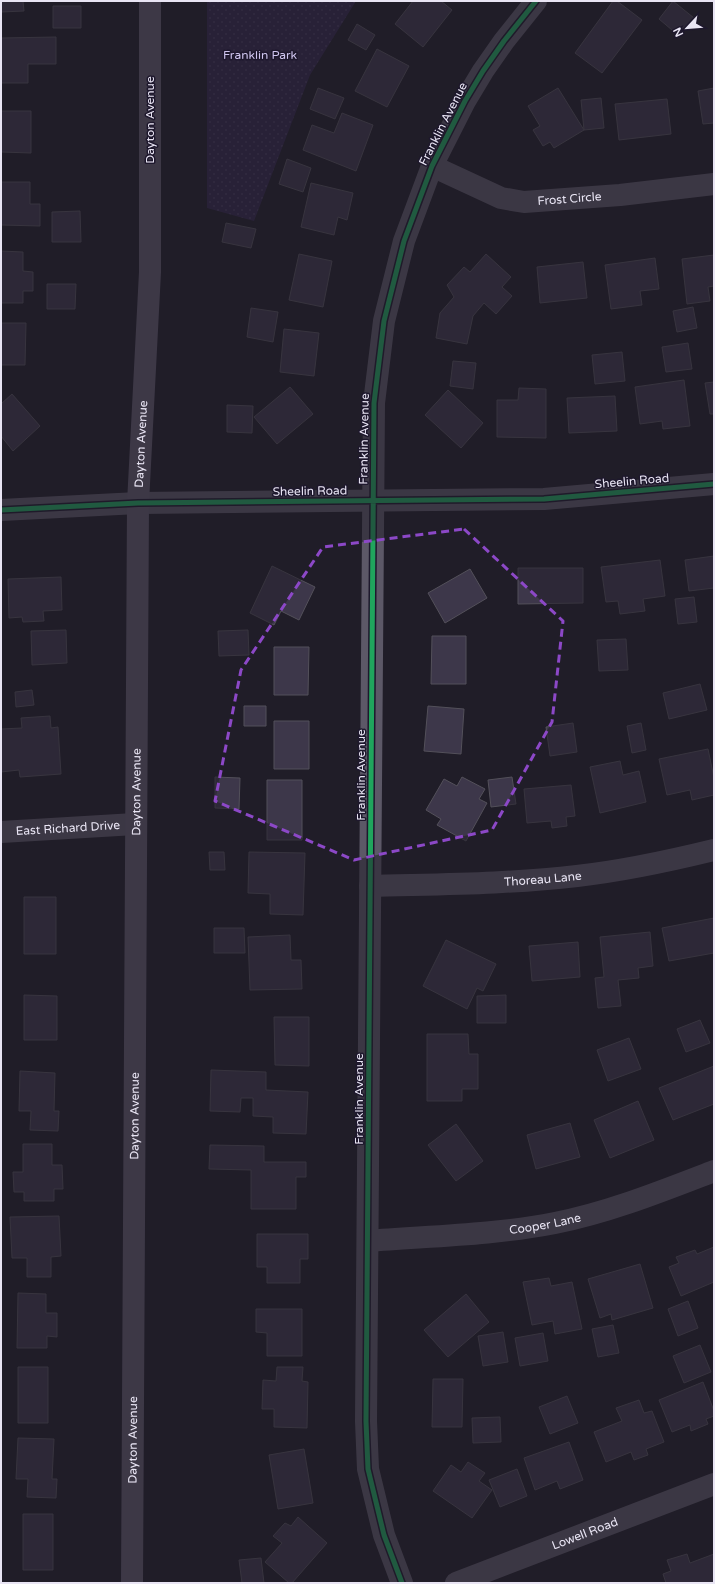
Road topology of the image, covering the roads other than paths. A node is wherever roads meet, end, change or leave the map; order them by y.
1 (150, 1) edge
2 (536, 1) edge
3 (432, 166) junction
4 (714, 184) edge
5 (714, 484) edge
6 (372, 500) junction
7 (138, 503) junction
8 (1, 510) edge
9 (135, 824) junction
10 (1, 832) edge
11 (714, 850) edge
12 (370, 886) junction
13 (714, 1171) edge
14 (368, 1241) junction
15 (714, 1484) edge
16 (132, 1583) edge
17 (402, 1583) edge
18 (456, 1583) edge

1 - 7 main road, Dayton Avenue
2 - 3 street, Franklin Avenue
3 - 4 street, Frost Circle
3 - 6 street, Franklin Avenue
5 - 6 street, Sheelin Road
6 - 7 street, Sheelin Road
6 - 12 street, Franklin Avenue
7 - 8 street, Sheelin Road
7 - 9 main road, Dayton Avenue
9 - 10 street, East Richard Drive
9 - 16 main road, Dayton Avenue
11 - 12 street, Thoreau Lane
12 - 14 street, Franklin Avenue
13 - 14 street, Cooper Lane
14 - 17 street, Franklin Avenue
15 - 18 street, Lowell Road

